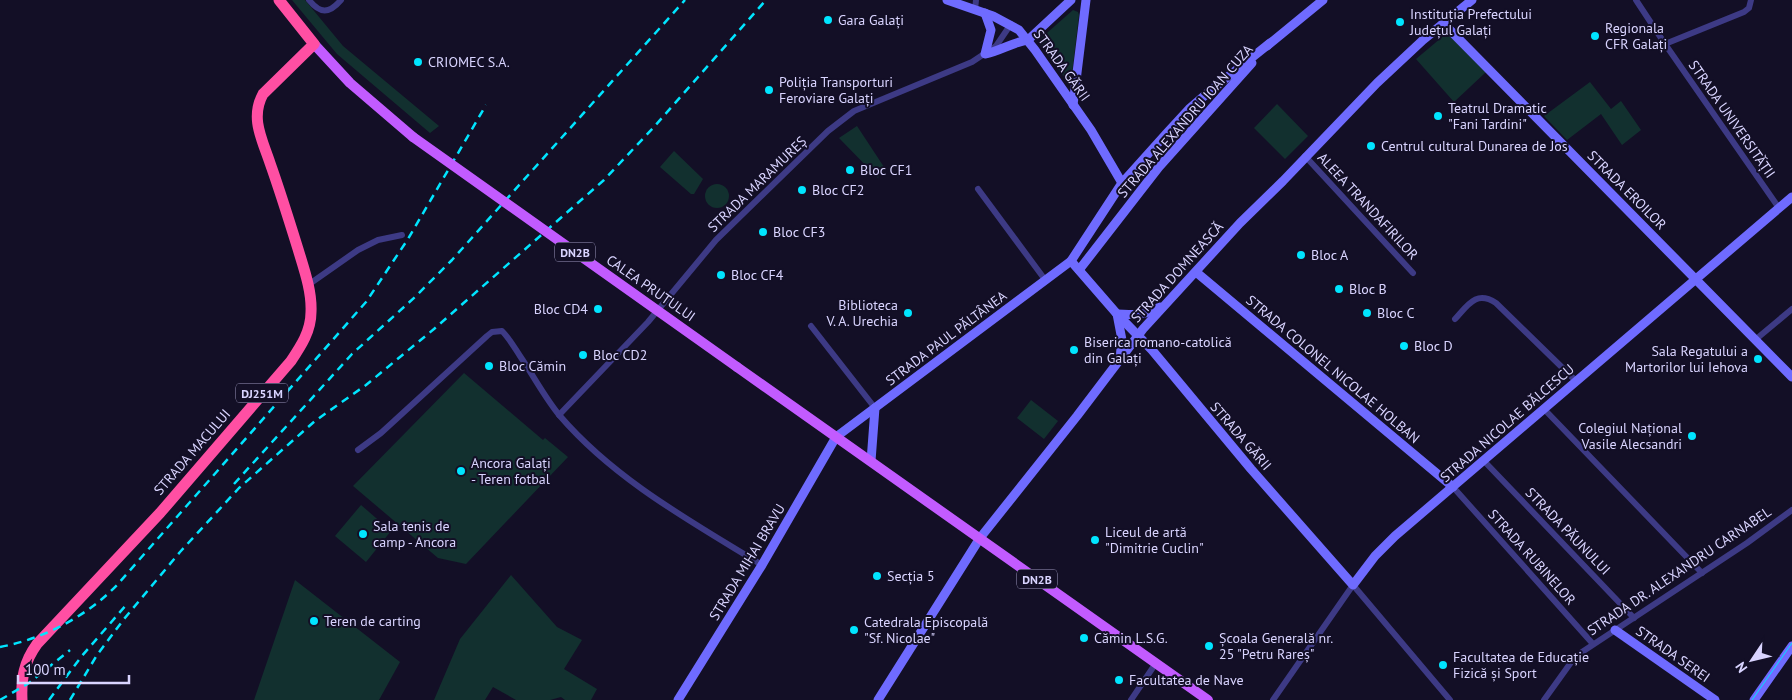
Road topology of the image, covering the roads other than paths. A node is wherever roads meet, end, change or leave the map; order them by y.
1 (279, 0) edge
2 (308, 0) edge
3 (341, 0) edge
4 (947, 0) edge
5 (976, 0) edge
6 (1071, 0) edge
7 (1086, 0) edge
8 (1323, 0) edge
9 (1472, 0) edge
10 (1636, 0) edge
11 (1751, 0) edge
12 (975, 10) junction
13 (985, 13) junction
14 (1443, 23) junction
15 (1011, 24) junction
16 (1028, 40) junction
17 (1270, 43) junction
18 (314, 44) junction
19 (1665, 44) junction
20 (985, 54) junction
21 (1073, 105) junction
22 (1305, 156) junction
23 (1122, 183) junction
24 (978, 189) dead end
25 (1792, 197) edge
26 (1779, 208) junction
27 (402, 235) dead end
28 (1071, 261) junction
29 (1080, 270) junction
30 (1196, 272) junction
31 (1413, 273) dead end
32 (1696, 280) junction
33 (1046, 281) junction
34 (308, 285) junction
35 (1169, 301) junction
36 (1792, 310) edge
37 (1117, 314) junction
38 (1455, 319) dead end
39 (811, 326) dead end
40 (1138, 336) junction
41 (1756, 340) junction
42 (1120, 358) junction
43 (1792, 377) edge
44 (1576, 381) junction
45 (875, 408) junction
46 (1544, 409) junction
47 (560, 415) junction
48 (836, 437) junction
49 (358, 450) dead end
50 (871, 461) junction
51 (1484, 461) junction
52 (1453, 487) junction
53 (1792, 510) edge
54 (980, 538) junction
55 (762, 565) junction
56 (1702, 573) junction
57 (1353, 585) junction
58 (1634, 618) junction
59 (1615, 630) junction
60 (1593, 644) junction
61 (1792, 646) edge
62 (1156, 663) junction
63 (681, 699) edge
64 (22, 700) edge
65 (878, 700) edge
66 (1131, 700) edge
67 (1208, 700) edge
68 (1273, 700) edge
69 (1450, 700) edge
70 (1544, 700) edge
71 (1715, 700) edge
72 (1754, 700) edge

1 - 18 highway, CALEA PRUTULUI / DN2B
2 - 3 street
4 - 12 main road, STRADA GĂRII
5 - 12 street
6 - 16 main road
7 - 21 main road
8 - 17 main road, STRADA ALEXANDRU IOAN CUZA
9 - 14 main road, STRADA DOMNEASCĂ
10 - 19 street, STRADA UNIVERSITĂȚII
11 - 19 street
12 - 13 main road, STRADA GĂRII
13 - 15 main road, STRADA GĂRII
13 - 20 main road
14 - 22 main road, STRADA DOMNEASCĂ
14 - 32 main road, STRADA EROILOR
15 - 16 main road, STRADA GĂRII
15 - 20 street, STRADA MARAMUREȘ
16 - 20 main road
16 - 21 main road, STRADA GĂRII
17 - 23 main road
17 - 29 main road, STRADA ALEXANDRU IOAN CUZA
18 - 34 highway, STRADA MACULUI / DJ251M
18 - 48 main road, CALEA PRUTULUI / DN2B, bridge
19 - 26 street, STRADA UNIVERSITĂȚII
20 - 47 street, STRADA MARAMUREȘ
21 - 23 main road, STRADA GĂRII
22 - 30 main road, STRADA DOMNEASCĂ
22 - 31 street, ALEEA TRANDAFIRILOR
23 - 28 main road
24 - 33 street
25 - 26 main road, STRADA NICOLAE BĂLCESCU
26 - 32 main road, STRADA NICOLAE BĂLCESCU
27 - 34 street
28 - 29 main road, STRADA GĂRII
28 - 33 main road, STRADA PAUL PĂLTÂNEA
29 - 37 main road, STRADA GĂRII
30 - 35 main road, STRADA DOMNEASCĂ
30 - 52 main road, STRADA COLONEL NICOLAE HOLBAN
32 - 41 main road, STRADA EROILOR
32 - 44 main road, STRADA NICOLAE BĂLCESCU
33 - 45 main road, STRADA PAUL PĂLTÂNEA
34 - 64 highway, STRADA MACULUI / DJ251M
35 - 37 main road
35 - 40 main road, STRADA DOMNEASCĂ
36 - 41 street
37 - 40 main road, STRADA GĂRII
37 - 42 main road
38 - 44 street
39 - 45 street
40 - 42 main road, STRADA DOMNEASCĂ
40 - 57 main road, STRADA GĂRII
41 - 43 main road, STRADA EROILOR
42 - 54 main road, STRADA DOMNEASCĂ
44 - 46 main road, STRADA NICOLAE BĂLCESCU
45 - 48 main road, STRADA PAUL PĂLTÂNEA
45 - 50 main road
46 - 51 main road, STRADA NICOLAE BĂLCESCU
46 - 56 street
47 - 49 street
47 - 55 street
48 - 50 main road, CALEA PRUTULUI / DN2B
48 - 55 main road, STRADA MIHAI BRAVU
50 - 54 main road, CALEA PRUTULUI / DN2B
51 - 52 main road, STRADA NICOLAE BĂLCESCU
51 - 58 street, STRADA PĂUNULUI
52 - 57 main road, STRADA NICOLAE BĂLCESCU
52 - 60 street, STRADA RUBINELOR
53 - 56 street, STRADA DR. ALEXANDRU CARNABEL
54 - 62 main road, DN2B
54 - 65 main road, STRADA DOMNEASCĂ
55 - 63 main road, STRADA MIHAI BRAVU
56 - 58 street, STRADA DR. ALEXANDRU CARNABEL
57 - 68 street, STRADA NICOLAE BĂLCESCU
57 - 69 street, STRADA GĂRII
58 - 59 street, STRADA DR. ALEXANDRU CARNABEL
59 - 60 street, STRADA DR. ALEXANDRU CARNABEL
59 - 71 main road, STRADA SEREI
60 - 70 street, STRADA DR. ALEXANDRU CARNABEL
61 - 72 main road
62 - 66 street
62 - 67 main road, DN2B

